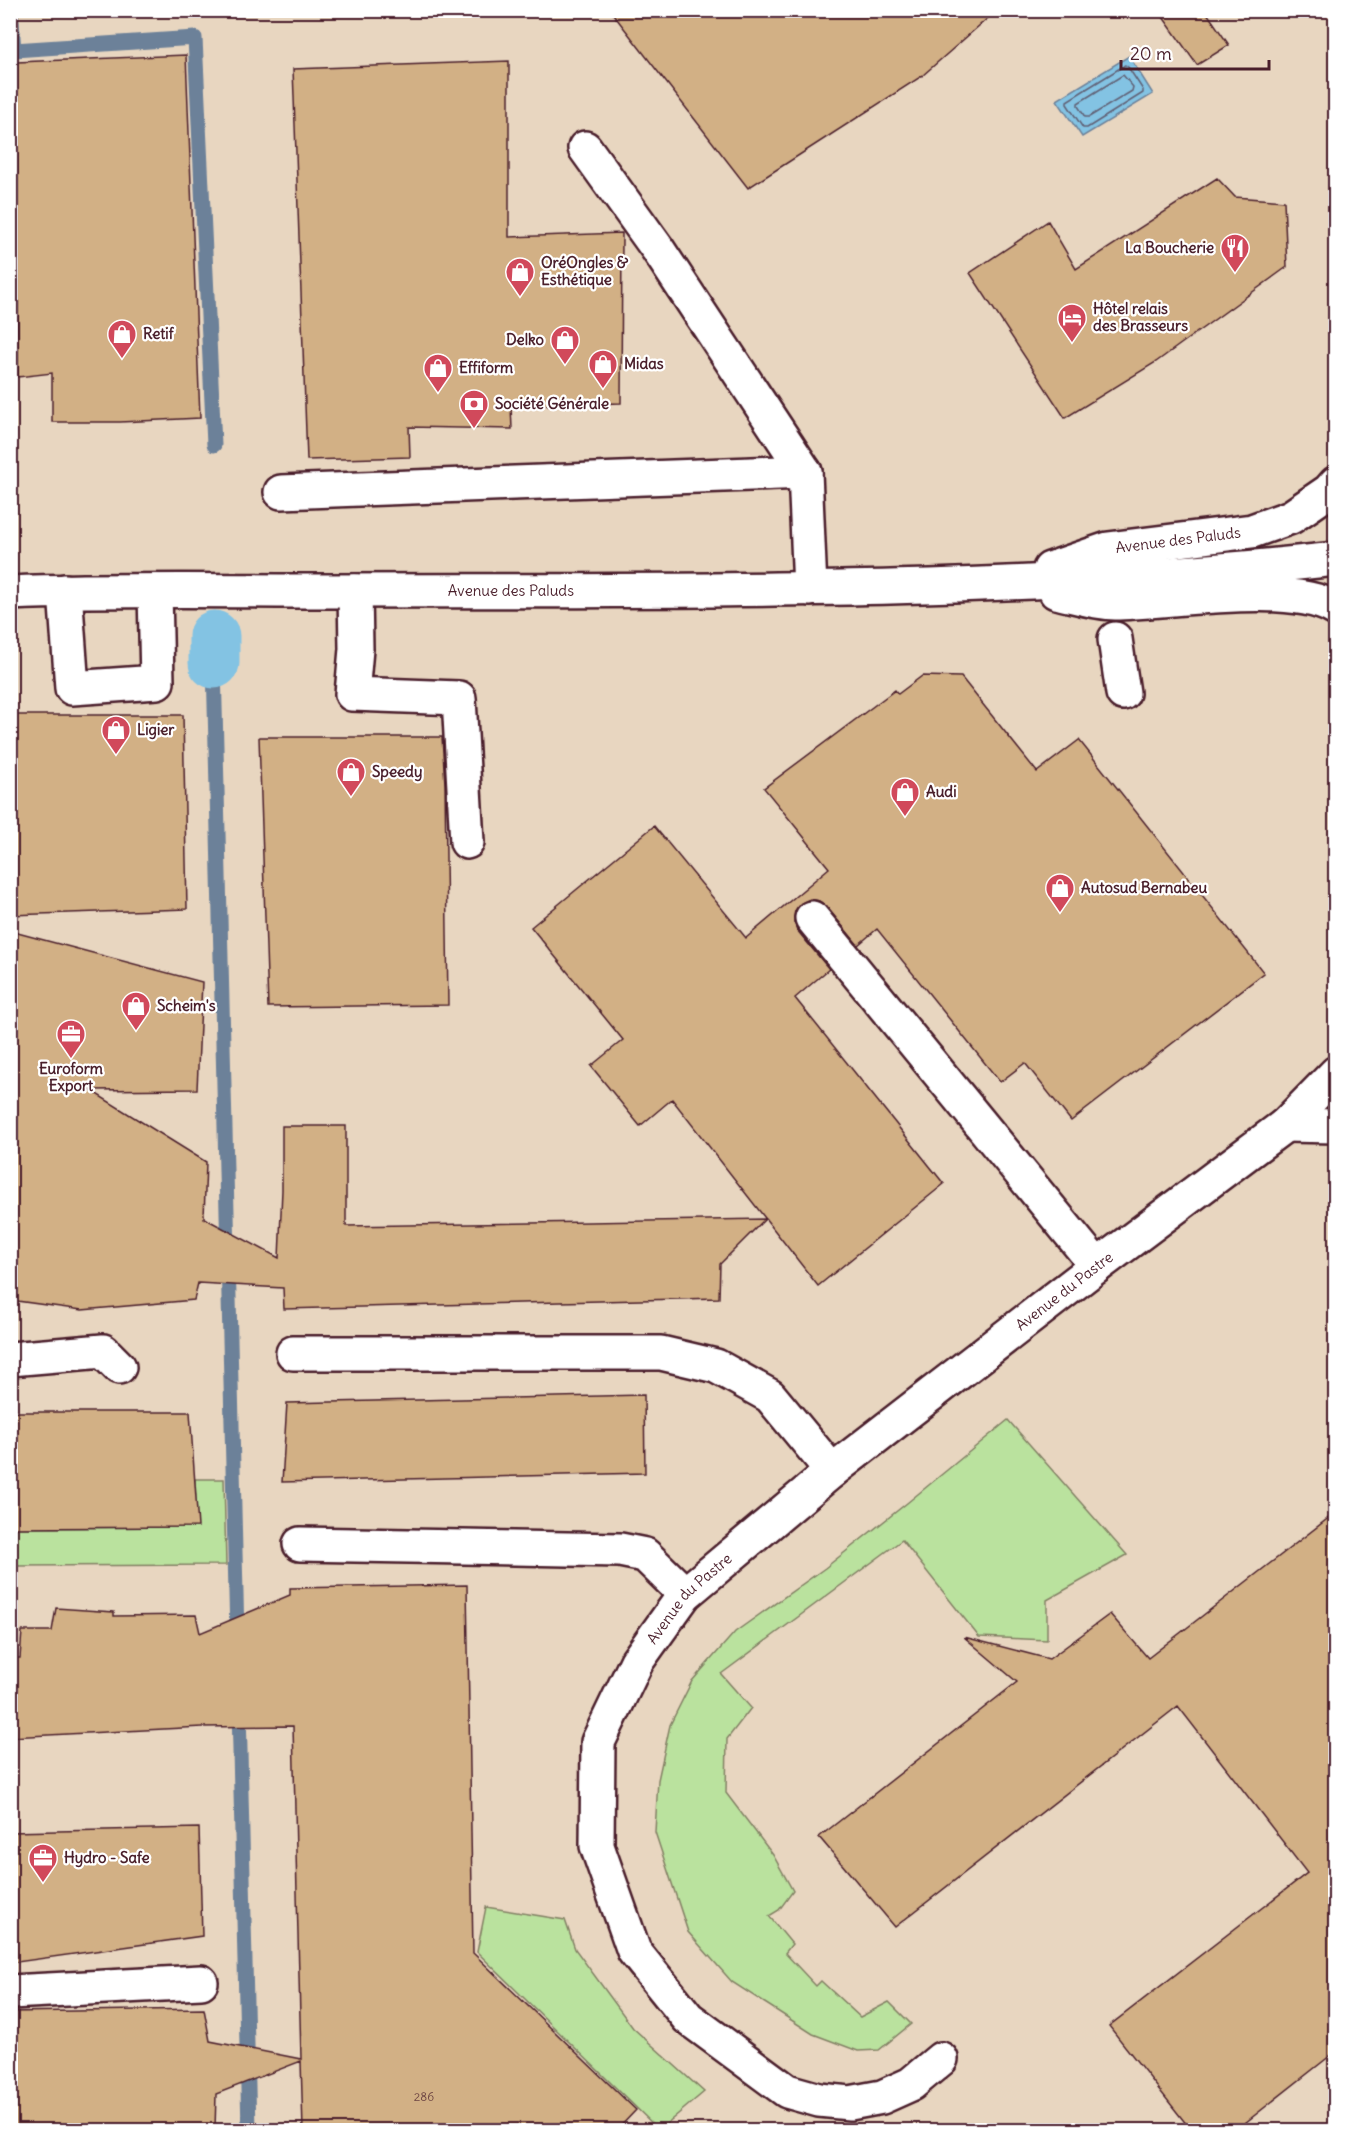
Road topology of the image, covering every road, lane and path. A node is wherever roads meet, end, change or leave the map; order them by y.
1 (585, 148) dead end
2 (805, 472) junction
3 (1335, 483) edge
4 (281, 492) dead end
5 (1335, 559) edge
6 (1012, 583) junction
7 (810, 589) junction
8 (65, 591) junction
9 (155, 591) junction
10 (355, 591) junction
11 (10, 593) edge
12 (1335, 609) edge
13 (1116, 639) dead end
14 (1123, 693) dead end
15 (467, 842) dead end
16 (812, 918) dead end
17 (1335, 1073) edge
18 (1285, 1125) junction
19 (1335, 1126) edge
20 (1097, 1266) junction
21 (293, 1353) dead end
22 (10, 1359) edge
23 (119, 1367) dead end
24 (832, 1471) junction
25 (300, 1544) dead end
26 (685, 1593) junction
27 (201, 1982) dead end
28 (10, 1992) edge
29 (941, 2059) dead end

1 - 2 street
2 - 4 street
2 - 7 street
3 - 6 street, Avenue des Paluds
5 - 6 street, Avenue des Paluds
6 - 7 street, Avenue des Paluds
6 - 12 street, Avenue des Paluds
7 - 10 street, Avenue des Paluds
8 - 9 street, Avenue des Paluds
8 - 9 street
8 - 11 street, Avenue des Paluds
9 - 10 street, Avenue des Paluds
10 - 15 street
13 - 14 street
16 - 20 street
17 - 18 street, Avenue du Pastre
18 - 19 street
18 - 20 street, Avenue du Pastre
20 - 24 street, Avenue du Pastre
21 - 24 street
22 - 23 street
24 - 26 street, Avenue du Pastre
25 - 26 street
26 - 29 street, Avenue du Pastre
27 - 28 street

